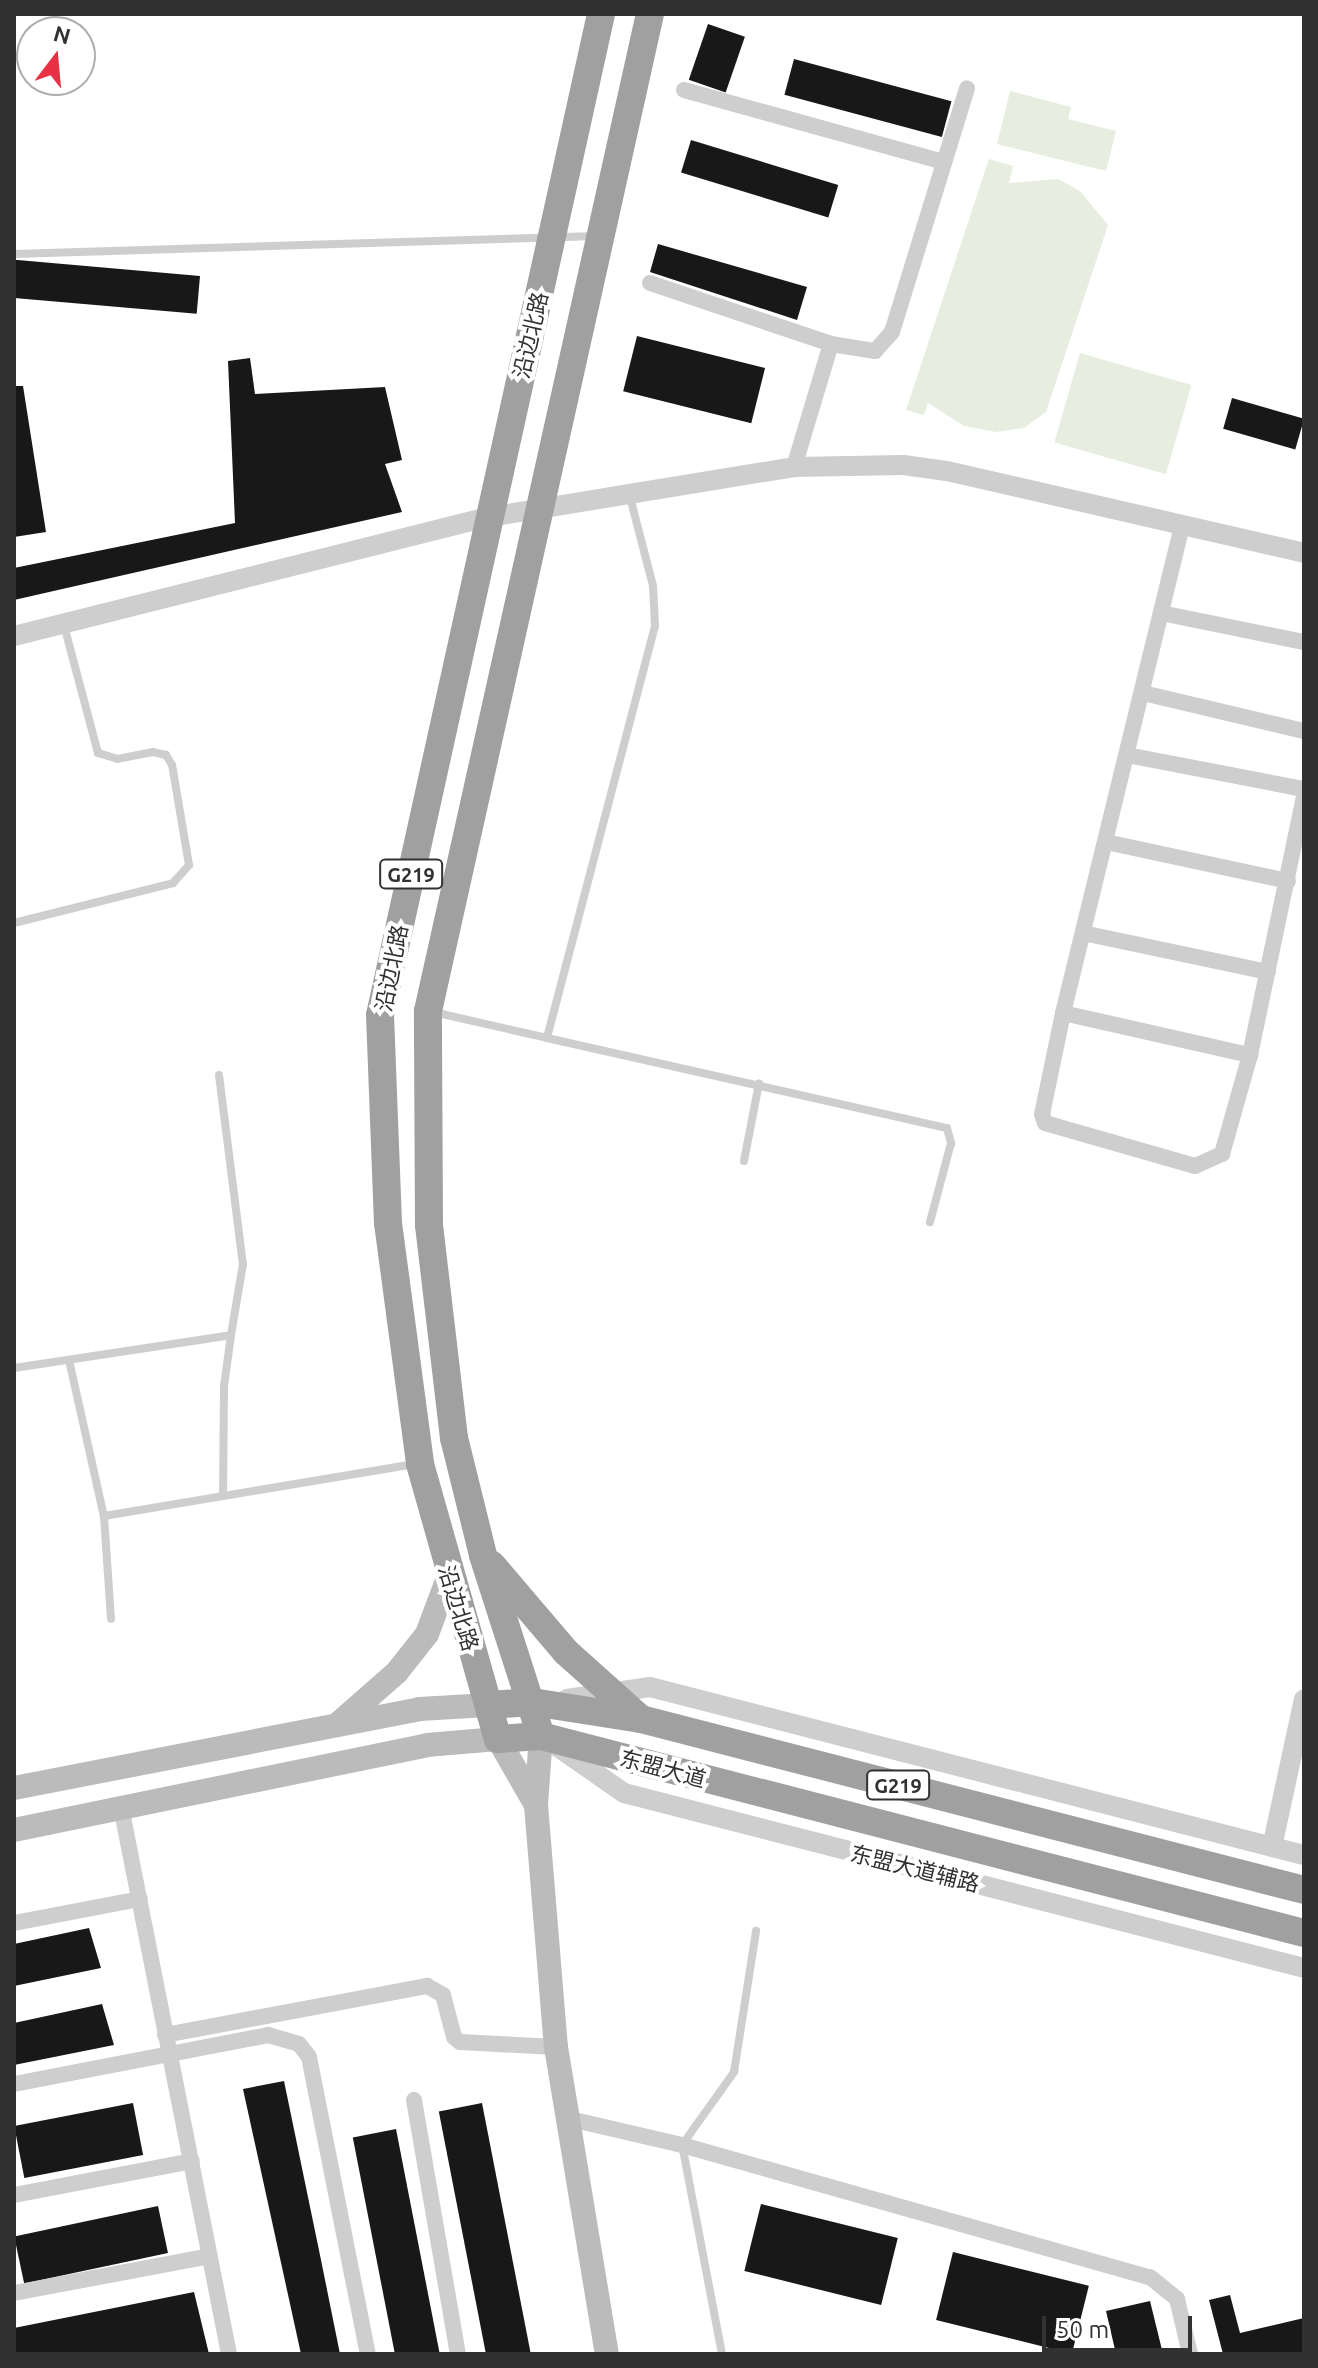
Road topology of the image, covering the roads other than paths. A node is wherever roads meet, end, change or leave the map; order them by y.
1 (601, 14) edge
2 (650, 14) edge
3 (967, 88) dead end
4 (684, 90) dead end
5 (944, 162) junction
6 (552, 234) junction
7 (601, 236) junction
8 (14, 254) edge
9 (650, 283) dead end
10 (831, 344) junction
11 (794, 467) junction
12 (630, 497) junction
13 (541, 510) junction
14 (489, 517) junction
15 (1182, 526) junction
16 (1304, 553) edge
17 (1161, 613) junction
18 (63, 625) junction
19 (14, 636) edge
20 (1304, 642) edge
21 (1143, 693) junction
22 (1304, 731) edge
23 (1127, 755) junction
24 (1304, 789) edge
25 (1304, 796) edge
26 (1106, 842) junction
27 (1288, 881) junction
28 (14, 923) edge
29 (1083, 933) junction
30 (1268, 972) junction
31 (428, 1011) junction
32 (1063, 1013) junction
33 (547, 1038) junction
34 (1250, 1055) junction
35 (219, 1075) dead end
36 (759, 1083) junction
37 (744, 1161) dead end
38 (930, 1222) dead end
39 (231, 1335) junction
40 (69, 1360) junction
41 (14, 1368) edge
42 (420, 1464) junction
43 (223, 1493) junction
44 (104, 1516) junction
45 (483, 1555) junction
46 (448, 1578) junction
47 (111, 1619) dead end
48 (616, 1696) junction
49 (1304, 1699) edge
50 (532, 1702) junction
51 (489, 1705) junction
52 (641, 1719) junction
53 (337, 1725) junction
54 (541, 1736) junction
55 (498, 1739) junction
56 (14, 1788) edge
57 (536, 1805) junction
58 (121, 1807) junction
59 (14, 1830) edge
60 (1272, 1847) junction
61 (1304, 1855) edge
62 (1304, 1890) edge
63 (140, 1899) junction
64 (14, 1923) edge
65 (756, 1931) dead end
66 (1304, 1933) edge
67 (1304, 1968) edge
68 (165, 2035) junction
69 (556, 2047) junction
70 (169, 2053) junction
71 (14, 2084) edge
72 (414, 2100) dead end
73 (570, 2119) junction
74 (682, 2145) junction
75 (192, 2161) junction
76 (14, 2195) edge
77 (210, 2256) junction
78 (14, 2293) edge
79 (229, 2354) edge
80 (368, 2354) edge
81 (458, 2354) edge
82 (607, 2354) edge
83 (722, 2354) edge
84 (1190, 2354) edge

1 - 6 highway, 沿边北路 / G219
2 - 7 highway, 沿边北路 / G219
3 - 5 street
4 - 5 street
5 - 10 street
6 - 7 lane
6 - 8 lane
6 - 14 highway, 沿边北路 / G219
7 - 13 highway, 沿边北路 / G219
9 - 10 street
10 - 11 street
11 - 12 street
11 - 15 street
12 - 13 street
12 - 33 lane
13 - 14 street
13 - 31 highway, 沿边北路 / G219
14 - 18 street
14 - 42 highway, 沿边北路 / G219
15 - 16 street
15 - 17 street
17 - 20 street
17 - 21 street
18 - 19 street
18 - 28 lane
21 - 22 street
21 - 23 street
23 - 24 street
23 - 26 street
25 - 27 street
26 - 27 street
26 - 29 street
27 - 30 street
29 - 30 street
29 - 32 street
30 - 34 street
31 - 33 lane
31 - 45 highway, 沿边北路 / G219
32 - 34 street
32 - 34 street
33 - 36 lane
35 - 39 lane
36 - 37 lane
36 - 38 lane
39 - 40 lane
39 - 43 lane
40 - 41 lane
40 - 44 lane
42 - 43 lane
42 - 46 highway, 沿边北路 / G219
43 - 44 lane
44 - 47 lane
45 - 48 highway
45 - 50 highway, 沿边北路 / G219
46 - 51 highway, 沿边北路 / G219
46 - 53 main road
48 - 50 street
48 - 52 highway
48 - 60 street
49 - 60 street
50 - 51 highway, 东盟大道 / G219
50 - 52 highway, 东盟大道 / G219
50 - 54 highway, 沿边北路 / G219
51 - 53 main road, 东盟大道
51 - 55 highway, 沿边北路 / G219
52 - 62 highway, 东盟大道 / G219
53 - 56 main road, 东盟大道
54 - 55 highway, 东盟大道 / G219
54 - 57 main road
54 - 66 highway, 东盟大道 / G219
54 - 67 street, 东盟大道辅路
55 - 57 main road
55 - 58 main road, 东盟大道
57 - 69 main road
58 - 59 main road, 东盟大道
58 - 63 street
60 - 61 street
63 - 64 street
63 - 68 street
65 - 74 lane
68 - 69 street
68 - 70 street
69 - 73 main road
70 - 71 street
70 - 75 street
70 - 80 street
72 - 81 street
73 - 74 street
73 - 82 main road
74 - 83 lane
74 - 84 street
75 - 76 street
75 - 77 street
77 - 78 street
77 - 79 street

